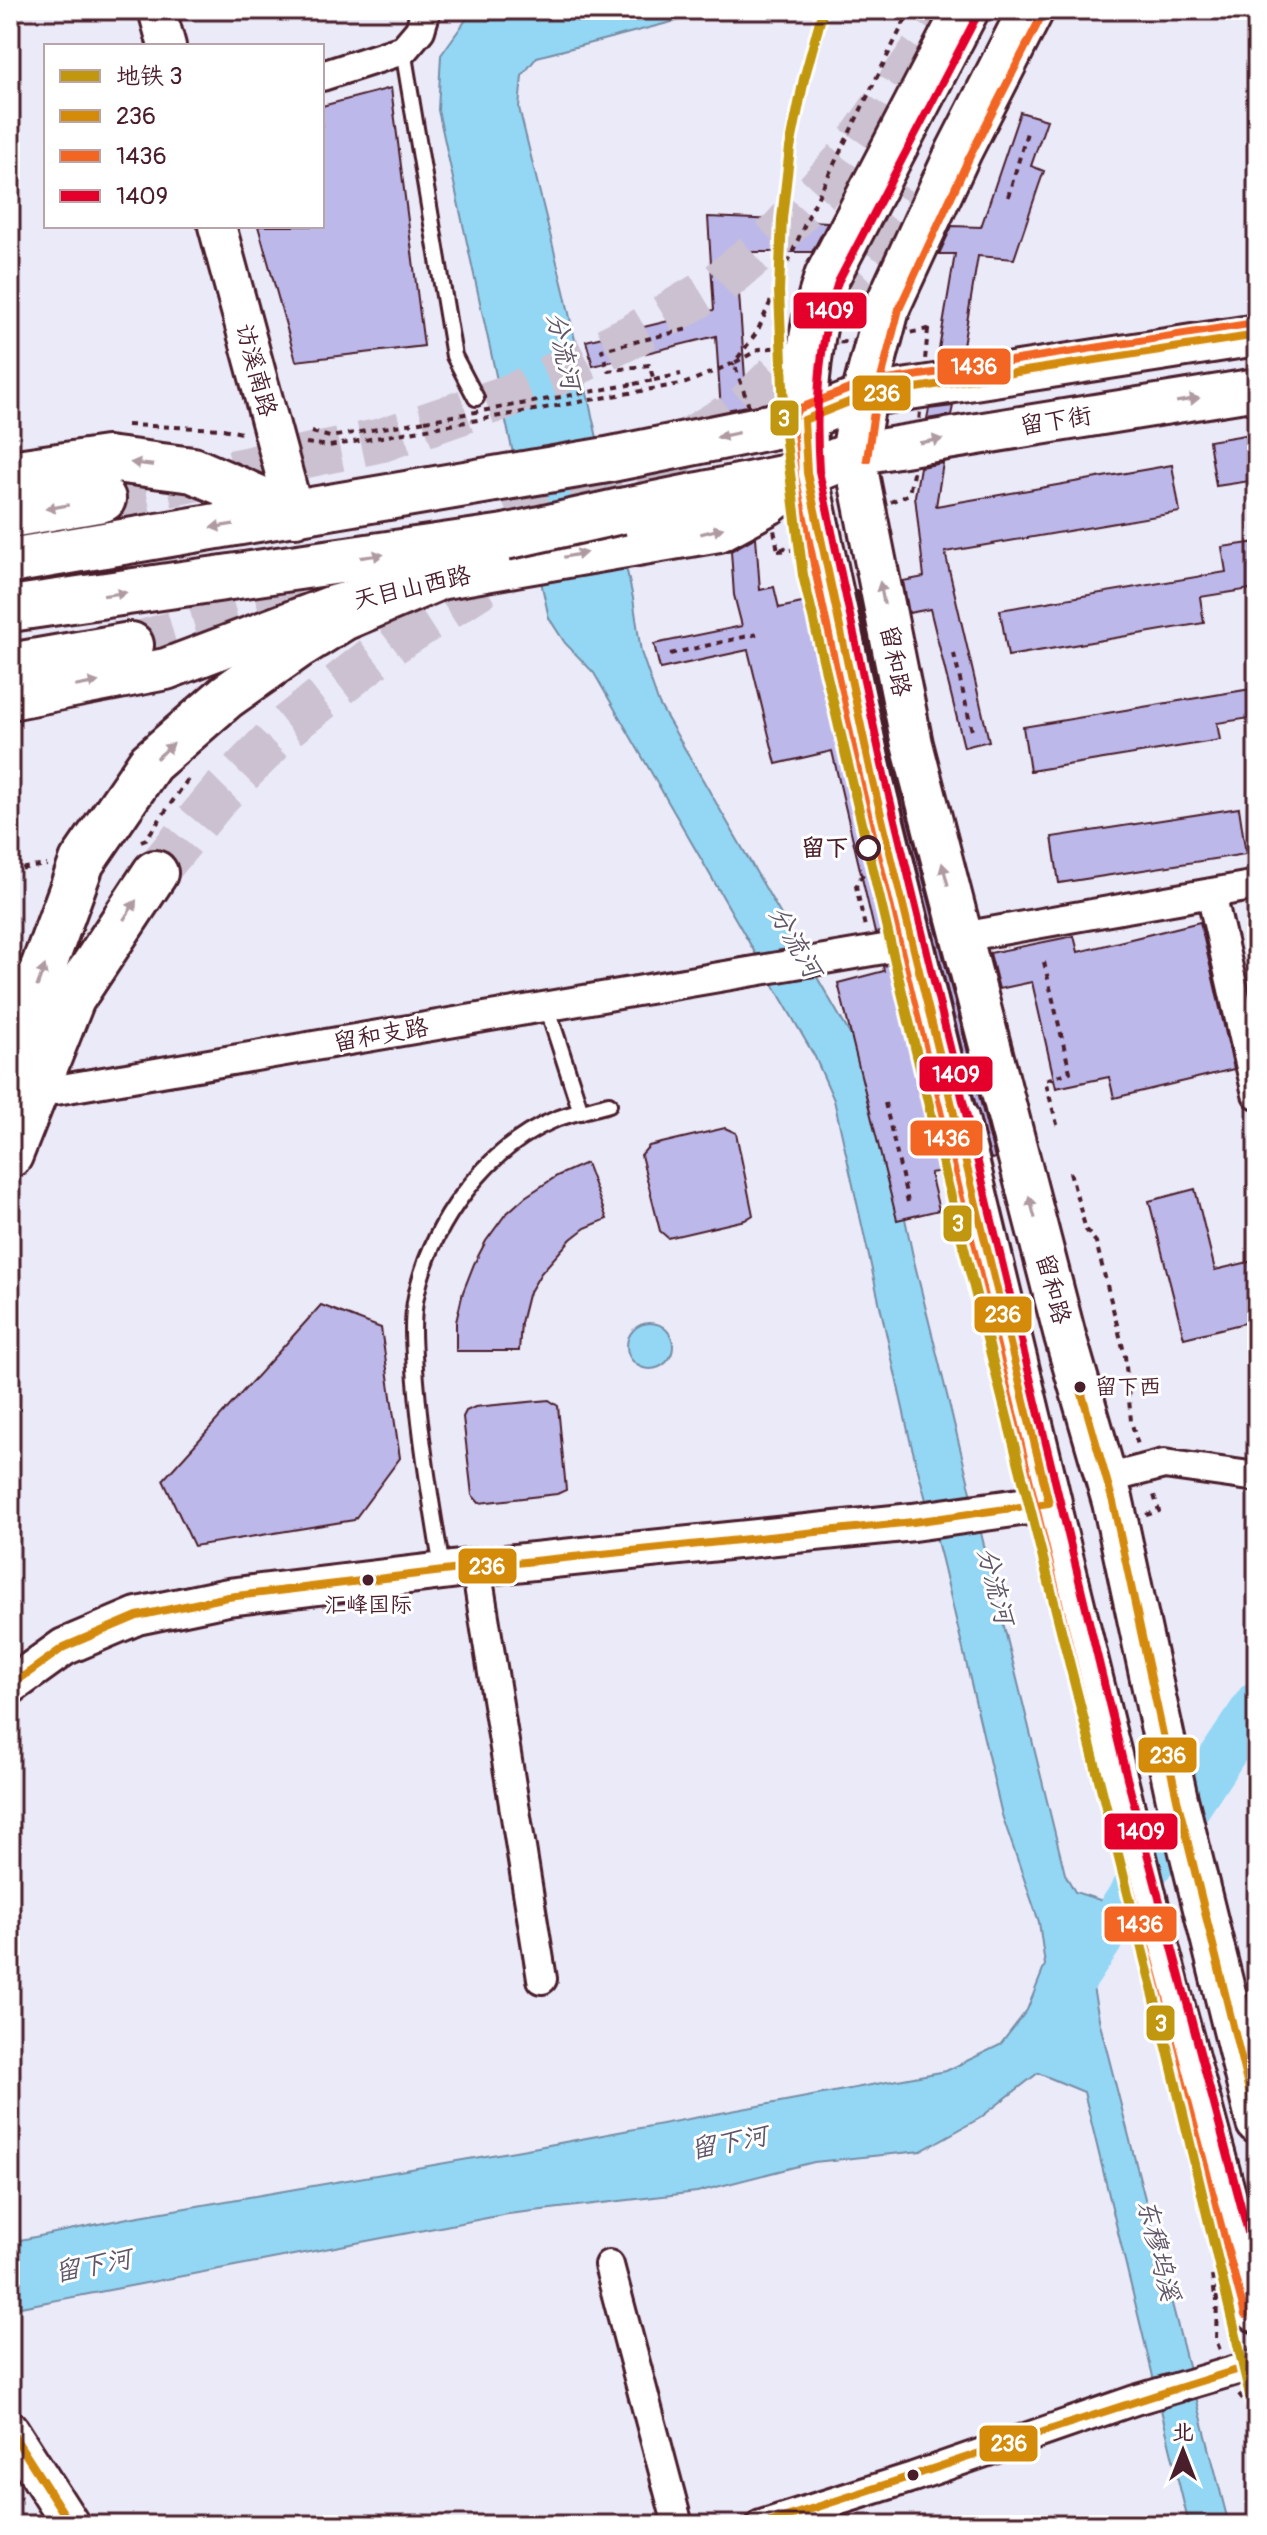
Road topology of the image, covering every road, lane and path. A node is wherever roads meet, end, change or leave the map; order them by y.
1 (157, 10) edge
2 (426, 10) edge
3 (910, 10) edge
4 (966, 10) edge
5 (1031, 10) edge
6 (166, 44) edge
7 (403, 50) junction
8 (324, 75) edge
9 (1028, 129) dead end
10 (1008, 197) dead end
11 (218, 228) edge
12 (688, 329) dead end
13 (1257, 335) edge
14 (681, 374) dead end
15 (654, 380) junction
16 (1257, 389) edge
17 (864, 396) junction
18 (476, 398) dead end
19 (494, 417) dead end
20 (804, 420) junction
21 (312, 432) dead end
22 (854, 454) junction
23 (10, 473) edge
24 (807, 473) junction
25 (103, 499) tunnel mouth
26 (295, 514) junction
27 (10, 515) edge
28 (510, 551) junction
29 (10, 561) edge
30 (433, 580) junction
31 (10, 609) edge
32 (757, 634) dead end
33 (131, 645) tunnel mouth
34 (670, 654) dead end
35 (954, 654) dead end
36 (10, 666) edge
37 (10, 699) edge
38 (973, 735) dead end
39 (192, 773) dead end
40 (145, 858) joint
41 (59, 863) dead end
42 (10, 870) edge
43 (1257, 885) edge
44 (1211, 893) junction
45 (962, 937) junction
46 (913, 944) junction
47 (1044, 962) dead end
48 (547, 1007) junction
49 (10, 1077) edge
50 (56, 1090) dead end
51 (1257, 1094) edge
52 (885, 1103) dead end
53 (609, 1104) dead end
54 (581, 1112) junction
55 (956, 1119) joint
56 (1058, 1128) dead end
57 (10, 1155) edge
58 (1070, 1172) dead end
59 (908, 1202) dead end
60 (1138, 1446) dead end
61 (1257, 1477) edge
62 (1106, 1479) junction
63 (1049, 1503) junction
64 (459, 1569) junction
65 (10, 1686) edge
66 (542, 1979) dead end
67 (1257, 2123) edge
68 (609, 2265) dead end
69 (1257, 2312) edge
70 (1257, 2364) edge
71 (10, 2430) edge
72 (71, 2525) edge
73 (678, 2525) edge
74 (761, 2525) edge

1 - 6 street
2 - 7 street
3 - 19 path
4 - 20 main road, 留和路
5 - 17 main road
7 - 8 street
7 - 18 lane
9 - 10 path
11 - 26 street, 访溪南路
12 - 15 path
13 - 17 main road
14 - 15 path
15 - 21 path, bridge
22 -> 16 main road, 留下街
17 - 20 main road
17 - 22 main road
20 - 24 main road, 留和路
20 -> 26 main road
22 - 24 main road, 天目山西路
45 -> 22 main road, 留和路
26 -> 23 main road
28 -> 24 main road, 天目山西路, bridge
24 - 46 main road, 留和路
25 -> 27 main road
26 -> 29 main road
28 - 30 main road, 天目山西路
31 -> 28 main road, 天目山西路
37 -> 30 main road, 天目山西路
49 -> 30 main road
32 - 34 path
33 - 36 main road
35 - 38 path
39 - 40 path
57 -> 40 main road
41 - 42 path
43 - 44 street
44 - 45 street
44 - 51 street
62 -> 45 main road, 留和路
46 - 48 street, 留和支路
46 - 55 main road, 留和路
47 - 56 path
48 - 50 street, 留和支路
48 - 54 lane
52 - 59 path
53 - 54 lane
54 - 64 lane
55 - 63 main road, 留和路
58 - 60 path
61 - 62 street
62 - 67 main road, 留和路
63 - 64 street
63 - 69 main road, 留和路
64 - 65 street
64 - 66 street
68 - 73 street
70 - 74 street
71 - 72 street

